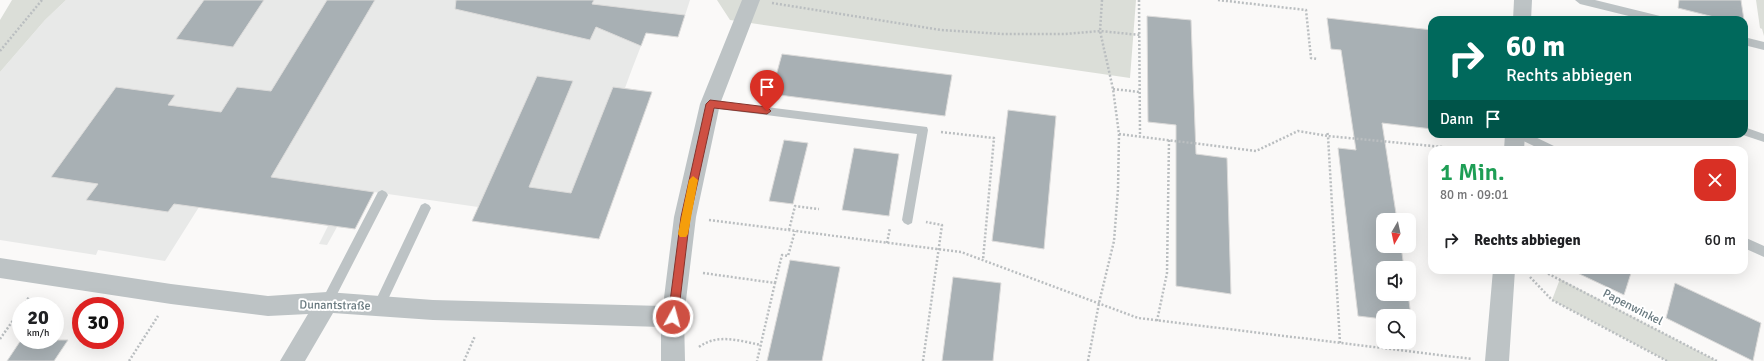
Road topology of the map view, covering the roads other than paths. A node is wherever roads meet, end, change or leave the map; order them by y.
1 (751, 0) edge
2 (1523, 0) edge
3 (1580, 0) edge
4 (1522, 16) edge
5 (1644, 16) edge
6 (1748, 42) edge
7 (1764, 46) edge
8 (710, 104) junction
9 (1748, 132) edge
10 (1527, 138) edge
11 (1764, 138) edge
12 (1544, 146) edge
13 (382, 195) dead end
14 (425, 208) dead end
15 (908, 220) road end
16 (1748, 244) edge
17 (1764, 252) edge
18 (0, 268) edge
19 (1504, 274) edge
20 (327, 302) junction
21 (379, 306) junction
22 (673, 317) junction
23 (292, 361) edge
24 (673, 361) edge
25 (1497, 361) edge

1 - 8 street
2 - 4 street
3 - 5 lane
6 - 7 lane
8 - 15 lane
8 - 22 street
9 - 11 lane
10 - 12 lane
13 - 20 lane
14 - 21 lane
16 - 17 lane
18 - 20 street, Dunantstraße
19 - 25 street
20 - 21 street, Dunantstraße
20 - 23 street
21 - 22 street, Dunantstraße
22 - 24 street

